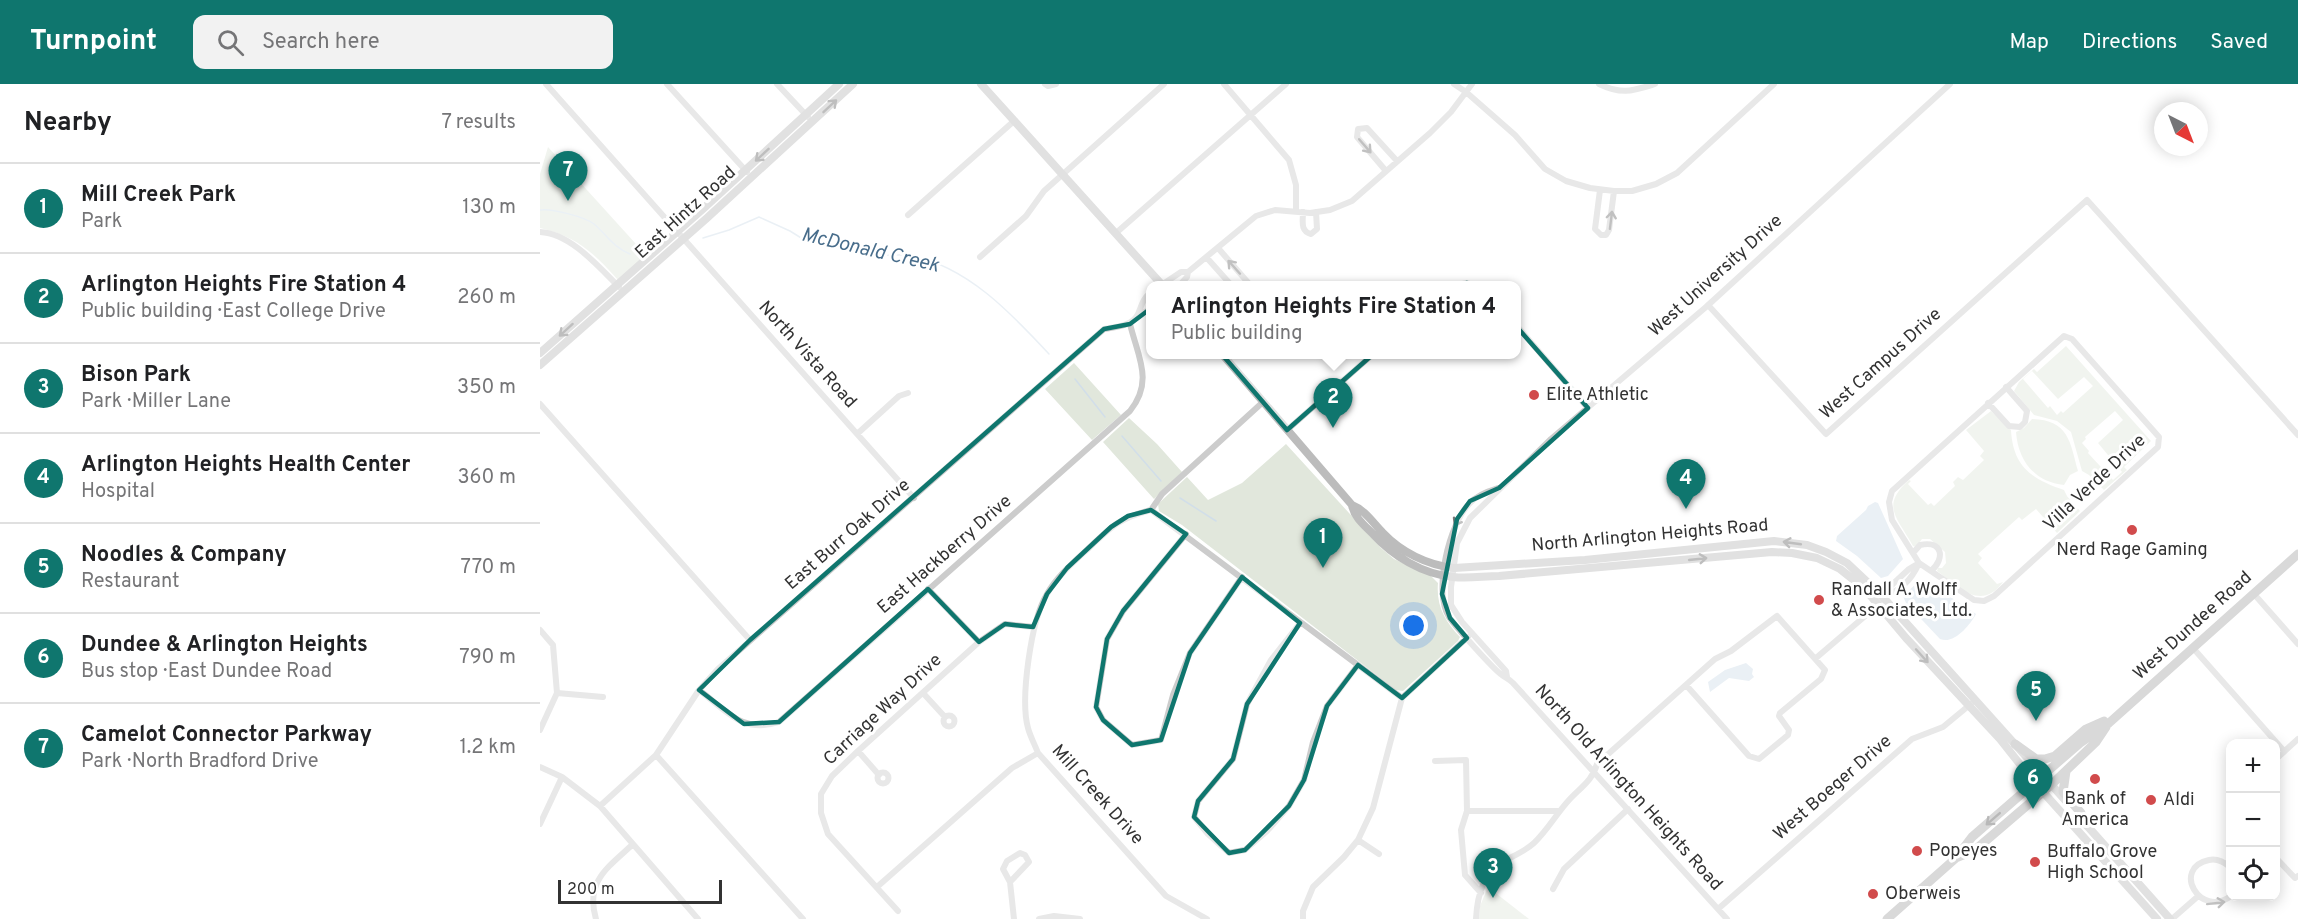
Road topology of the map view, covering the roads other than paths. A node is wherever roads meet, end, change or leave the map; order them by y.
1 (546, 84) edge
2 (667, 84) edge
3 (777, 84) edge
4 (839, 84) edge
5 (853, 84) edge
6 (981, 84) edge
7 (1045, 84) edge
8 (1056, 84) edge
9 (1164, 84) edge
10 (1224, 84) edge
11 (1286, 84) edge
12 (1454, 84) edge
13 (1472, 84) edge
14 (1599, 84) edge
15 (1655, 84) edge
16 (1774, 84) edge
17 (1950, 84) edge
18 (1466, 92) junction
19 (805, 115) junction
20 (1251, 115) junction
21 (1014, 121) junction
22 (812, 122) junction
23 (1398, 161) junction
24 (745, 170) junction
25 (1386, 171) junction
26 (1062, 174) junction
27 (752, 177) junction
28 (1600, 190) junction
29 (1614, 192) junction
30 (1300, 212) junction
31 (1316, 212) junction
32 (908, 215) dead end
33 (540, 232) edge
34 (1116, 233) junction
35 (679, 236) junction
36 (1218, 248) junction
37 (980, 258) dead end
38 (1207, 258) junction
39 (1188, 272) junction
40 (1158, 281) edge
41 (1167, 281) edge
42 (1183, 281) edge
43 (1228, 281) edge
44 (1247, 281) edge
45 (620, 288) junction
46 (1146, 298) edge
47 (1708, 305) junction
48 (1146, 311) edge
49 (1138, 314) junction
50 (1130, 324) junction
51 (1521, 331) edge
52 (540, 353) edge
53 (1226, 359) edge
54 (1367, 359) edge
55 (540, 365) edge
56 (2006, 387) junction
57 (908, 393) dead end
58 (1263, 402) junction
59 (1988, 403) junction
60 (540, 404) edge
61 (1588, 408) junction
62 (1287, 430) junction
63 (857, 434) junction
64 (2298, 435) edge
65 (1499, 488) junction
66 (914, 498) junction
67 (1151, 510) junction
68 (1186, 534) junction
69 (1913, 553) junction
70 (2298, 554) edge
71 (1919, 563) junction
72 (1931, 571) junction
73 (1449, 572) junction
74 (1242, 577) junction
75 (928, 589) junction
76 (2254, 594) junction
77 (1881, 595) junction
78 (1878, 605) junction
79 (1300, 623) junction
80 (1033, 627) junction
81 (540, 630) edge
82 (1470, 636) junction
83 (750, 640) junction
84 (979, 642) junction
85 (2298, 644) edge
86 (2193, 648) junction
87 (1816, 658) junction
88 (1358, 665) junction
89 (1686, 685) junction
90 (699, 690) junction
91 (557, 693) junction
92 (923, 693) junction
93 (603, 697) dead end
94 (1402, 698) junction
95 (1972, 703) junction
96 (2117, 716) junction
97 (945, 717) dead end
98 (2109, 723) junction
99 (540, 730) edge
100 (2298, 739) edge
101 (2015, 744) junction
102 (858, 751) junction
103 (2284, 751) junction
104 (1038, 753) junction
105 (656, 755) junction
106 (2280, 755) edge
107 (1435, 761) dead end
108 (540, 767) edge
109 (2066, 771) junction
110 (1595, 772) junction
111 (879, 775) dead end
112 (2043, 775) junction
113 (562, 777) junction
114 (2034, 782) junction
115 (2051, 785) junction
116 (2043, 792) junction
117 (600, 806) junction
118 (1628, 809) junction
119 (1467, 811) junction
120 (1559, 811) junction
121 (540, 824) edge
122 (2085, 824) junction
123 (1358, 840) junction
124 (632, 845) junction
125 (1379, 854) dead end
126 (1956, 858) junction
127 (2280, 863) edge
128 (2226, 865) edge
129 (2298, 876) edge
130 (1010, 882) junction
131 (877, 887) junction
132 (1553, 889) dead end
133 (1481, 893) junction
134 (2196, 897) junction
135 (2226, 900) edge
136 (1718, 909) junction
137 (898, 911) dead end
138 (1199, 918) edge
139 (596, 919) edge
140 (698, 919) edge
141 (803, 919) edge
142 (1014, 919) edge
143 (1039, 919) edge
144 (1080, 919) edge
145 (1207, 919) edge
146 (1303, 919) edge
147 (1476, 919) edge
148 (1726, 919) edge
149 (1887, 919) edge
150 (2157, 919) edge
151 (2171, 919) edge

1 - 35 street, North Vista Road
2 - 24 street
3 - 19 street
4 - 19 main road, East Hintz Road
22 -> 5 main road, East Hintz Road
6 - 21 main road
7 - 8 street
9 - 26 street
10 - 20 street
11 - 20 street
12 - 18 street
13 - 18 street
14 - 15 street
16 - 29 street
17 - 47 street, West University Drive
18 - 23 street
18 - 28 street
19 - 22 street
19 -> 24 main road, East Hintz Road
20 - 30 street
20 - 34 street
21 - 26 main road
21 - 32 street
22 - 27 main road, East Hintz Road
23 - 25 street
23 -> 25 street
24 - 27 street
24 - 35 main road, East Hintz Road
25 - 31 street
26 - 34 main road
26 - 37 street
27 - 35 main road, East Hintz Road
28 - 29 street
28 -> 29 street
30 - 31 street
30 - 31 street
30 - 36 street
33 - 45 street
34 - 40 main road
35 - 45 main road, East Hintz Road
35 - 63 street, North Vista Road
36 - 38 street
44 -> 36 street
38 - 39 street
38 - 43 street
39 - 41 street
39 - 42 street
45 -> 52 main road, East Hintz Road
45 - 55 main road, East Hintz Road
46 - 49 street
47 - 61 street, West University Drive
47 - 64 street, West Campus Drive
48 - 49 street
49 - 50 street
50 - 66 street, East Burr Oak Drive
50 - 75 street, East Hackberry Drive
51 - 61 street
53 - 58 main road, North Arlington Heights Road
54 - 62 street
56 - 59 street, Villa Verde Drive
56 - 59 street
56 - 72 street, Villa Verde Drive
57 - 63 street
58 - 62 main road, North Arlington Heights Road
58 - 67 street
59 - 69 street, Villa Verde Drive
60 - 83 street
61 - 65 street, West University Drive
62 - 73 main road, North Arlington Heights Road
63 - 66 street, North Vista Road
65 - 73 street, West University Drive
65 -> 73 street
66 - 83 street, East Burr Oak Drive
67 - 68 street
67 - 80 street, Mill Creek Drive
68 - 74 street
68 - 74 street
69 - 71 street, Villa Verde Drive
69 - 72 street
70 - 76 main road, West Dundee Road
71 - 72 street, Villa Verde Drive
71 - 77 street
77 -> 73 main road, North Arlington Heights Road
73 -> 78 main road, North Arlington Heights Road
73 - 82 street, North Old Arlington Heights Road
74 - 79 street
75 - 84 street
75 - 90 street, East Hackberry Drive
76 - 85 street
76 - 86 main road, West Dundee Road
77 - 78 street
77 - 95 main road, North Arlington Heights Road
78 - 87 street
78 -> 95 main road, North Arlington Heights Road
79 - 88 street
79 - 88 street
80 - 84 street, Carriage Way Drive
80 - 104 street, Mill Creek Drive
81 - 91 street
82 - 94 street
82 - 110 street, North Old Arlington Heights Road
83 - 90 street, East Burr Oak Drive
84 - 92 street, Carriage Way Drive
86 - 96 main road, West Dundee Road
86 - 103 street
87 - 89 street
87 - 89 street
88 - 94 street
89 - 110 street
90 - 105 street, East Burr Oak Drive
91 - 93 street
91 - 99 street
92 - 97 street
92 - 102 street, Carriage Way Drive
94 - 123 street
95 - 101 main road, North Arlington Heights Road
95 - 114 main road, North Arlington Heights Road
95 - 136 street, West Boeger Drive
96 - 98 main road, West Dundee Road
96 - 101 main road
98 - 109 main road, West Dundee Road
98 - 112 main road, West Dundee Road
100 - 103 street
101 - 112 main road, North Arlington Heights Road
102 - 111 street
102 - 131 street, Carriage Way Drive
103 - 106 street
104 - 131 street
104 - 138 street, Mill Creek Drive
105 - 117 street, East Burr Oak Drive
105 - 141 street
107 - 119 street
108 - 113 street
109 - 115 main road, West Dundee Road
109 - 122 main road
110 - 118 street, North Old Arlington Heights Road
110 - 120 street
112 - 114 main road, West Dundee Road
112 - 115 main road, North Arlington Heights Road
113 - 117 street
113 - 121 street
114 - 116 main road, North Arlington Heights Road
114 -> 126 main road, West Dundee Road
115 - 116 main road, West Dundee Road
115 - 122 main road, North Arlington Heights Road
116 - 126 main road, West Dundee Road
116 - 150 main road, North Arlington Heights Road
117 - 124 street
118 - 132 street
118 - 136 street, North Old Arlington Heights Road
119 - 120 street
119 - 133 street
120 - 133 street
122 - 151 main road, North Arlington Heights Road
123 - 125 street
123 - 146 street
124 - 139 street
124 - 140 street
126 - 149 main road
127 - 129 street
128 - 134 street
130 - 130 street
130 - 142 street
131 - 137 street, Carriage Way Drive
133 - 147 street
134 -> 135 street
134 - 151 street
136 - 148 street, North Old Arlington Heights Road
138 - 145 street, Mill Creek Drive
143 - 144 street

